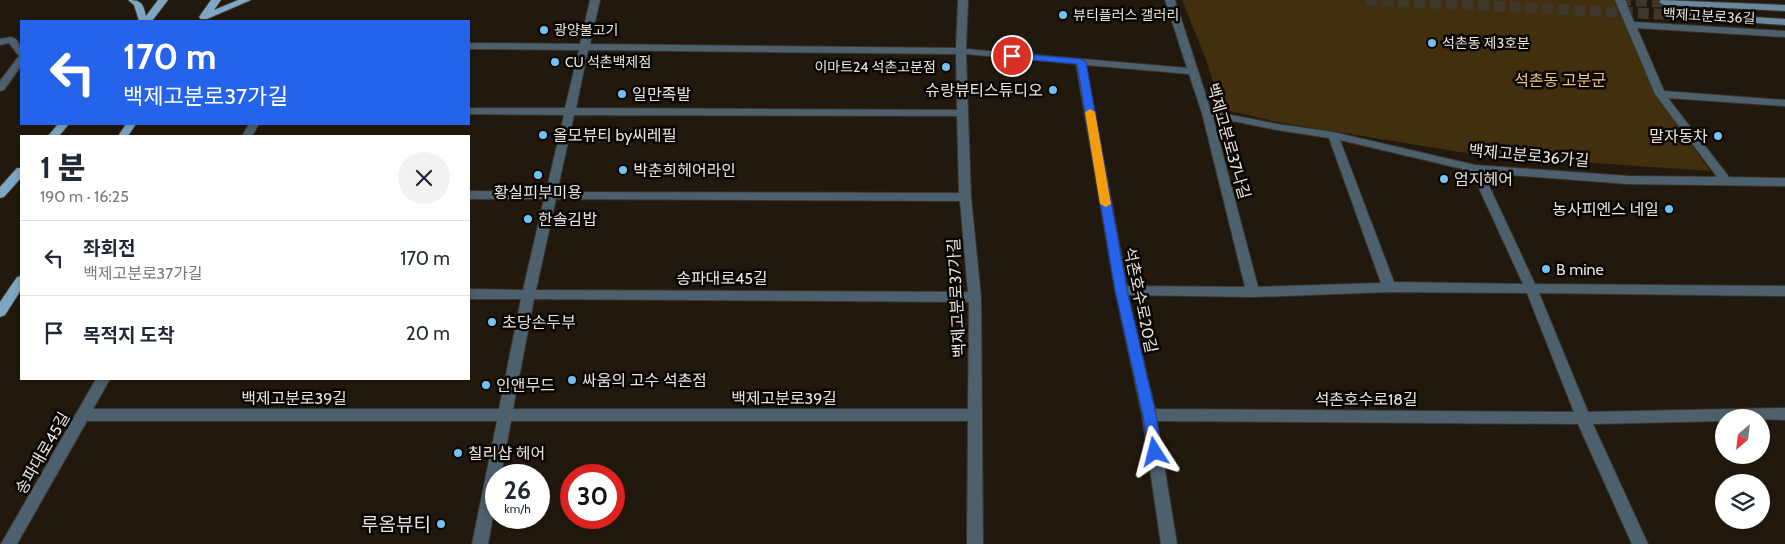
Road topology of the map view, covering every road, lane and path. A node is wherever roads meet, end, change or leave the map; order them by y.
1 (133, 0) edge
2 (163, 0) edge
3 (216, 0) edge
4 (246, 0) edge
5 (595, 0) edge
6 (963, 0) edge
7 (1170, 0) edge
8 (1620, 0) edge
9 (1664, 2) dead end
10 (1785, 8) edge
11 (1677, 15) tunnel mouth
12 (202, 19) edge
13 (143, 20) edge
14 (148, 20) edge
15 (1785, 22) edge
16 (1630, 25) junction
17 (1785, 34) edge
18 (0, 42) edge
19 (470, 46) edge
20 (585, 46) junction
21 (960, 51) junction
22 (20, 52) edge
23 (20, 60) edge
24 (1081, 62) junction
25 (1192, 70) junction
26 (0, 88) edge
27 (1660, 94) junction
28 (1785, 103) edge
29 (470, 111) edge
30 (569, 111) junction
31 (1207, 112) junction
32 (962, 113) junction
33 (63, 125) edge
34 (54, 135) edge
35 (1333, 135) junction
36 (1475, 169) junction
37 (20, 172) edge
38 (1726, 180) junction
39 (1785, 182) edge
40 (0, 194) edge
41 (552, 194) junction
42 (470, 195) edge
43 (965, 197) junction
44 (1389, 287) junction
45 (1531, 288) junction
46 (1121, 290) junction
47 (1785, 291) edge
48 (1252, 292) junction
49 (17, 293) edge
50 (470, 294) edge
51 (528, 295) junction
52 (975, 297) junction
53 (0, 312) edge
54 (102, 380) edge
55 (975, 414) junction
56 (1785, 414) edge
57 (84, 415) junction
58 (1149, 415) junction
59 (504, 416) junction
60 (1583, 418) junction
61 (9, 544) edge
62 (480, 544) edge
63 (975, 544) edge
64 (1169, 544) edge
65 (1640, 544) edge

1 - 13 main road
2 - 14 main road
3 - 12 main road
4 - 12 main road
5 - 20 street
6 - 21 street, 백제고분로37가길
7 - 25 street, 백제고분로37나길
8 - 16 street
9 - 10 main road
11 - 15 main road
16 - 17 street, 백제고분로36길
16 - 27 street
18 - 22 street
19 - 20 street
20 - 21 street
20 - 30 street
21 - 24 street
21 - 32 street, 백제고분로37가길
23 - 26 street
24 - 25 street
24 - 46 street, 석촌호수로20길
25 - 31 street, 백제고분로37나길
27 - 28 street
27 - 38 street
29 - 30 street
30 - 32 street
30 - 41 street
31 - 35 street, 백제고분로36가길
31 - 48 street, 백제고분로37나길
32 - 43 street, 백제고분로37가길
33 - 34 main road
35 - 36 street, 백제고분로36가길
35 - 44 street
36 - 38 street, 백제고분로36가길
36 - 45 street
37 - 40 main road
38 - 39 street, 백제고분로36가길
41 - 42 street
41 - 43 street
41 - 51 street
43 - 52 street, 백제고분로37가길
44 - 45 street
44 - 48 street
45 - 47 street
45 - 60 street
46 - 48 street
46 - 58 street, 석촌호수로20길
49 - 53 main road
50 - 51 street, 송파대로45길
51 - 52 street, 송파대로45길
51 - 59 street
52 - 55 street, 백제고분로37가길
54 - 57 street, 송파대로45길
55 - 59 street, 백제고분로39길
55 - 63 street, 백제고분로37가길
56 - 60 street, 석촌호수로18길
57 - 59 street, 백제고분로39길
57 - 61 street, 송파대로45길
58 - 60 street, 석촌호수로18길
58 - 64 street, 석촌호수로20길
59 - 62 street
60 - 65 street

